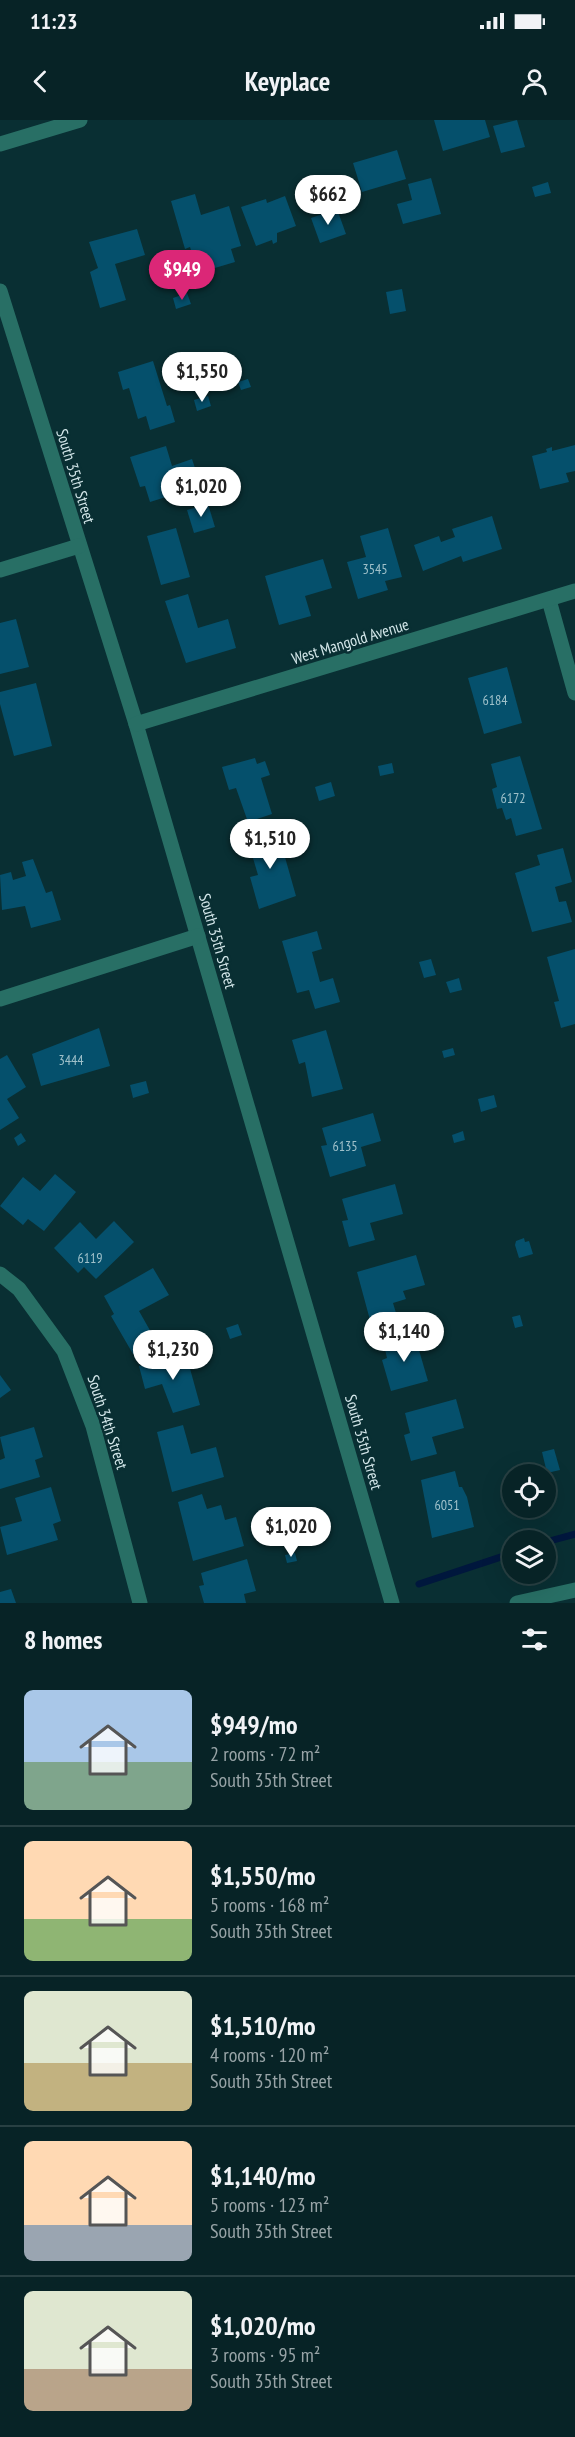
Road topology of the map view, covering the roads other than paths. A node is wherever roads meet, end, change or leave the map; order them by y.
1 (80, 120) edge
2 (0, 144) edge
3 (0, 291) edge
4 (79, 546) junction
5 (0, 570) edge
6 (575, 591) edge
7 (549, 600) junction
8 (575, 693) edge
9 (136, 724) junction
10 (198, 936) junction
11 (0, 999) edge
12 (0, 1274) edge
13 (575, 1590) edge
14 (140, 1603) edge
15 (392, 1603) edge
16 (517, 1603) edge

1 - 2 street
3 - 4 street, South 35th Street
4 - 5 street
4 - 9 street, South 35th Street
6 - 7 street, West Mangold Avenue
7 - 8 street
7 - 9 street, West Mangold Avenue
9 - 10 street, South 35th Street
10 - 11 street
10 - 15 street, South 35th Street
12 - 14 street, South 34th Street
13 - 16 street

